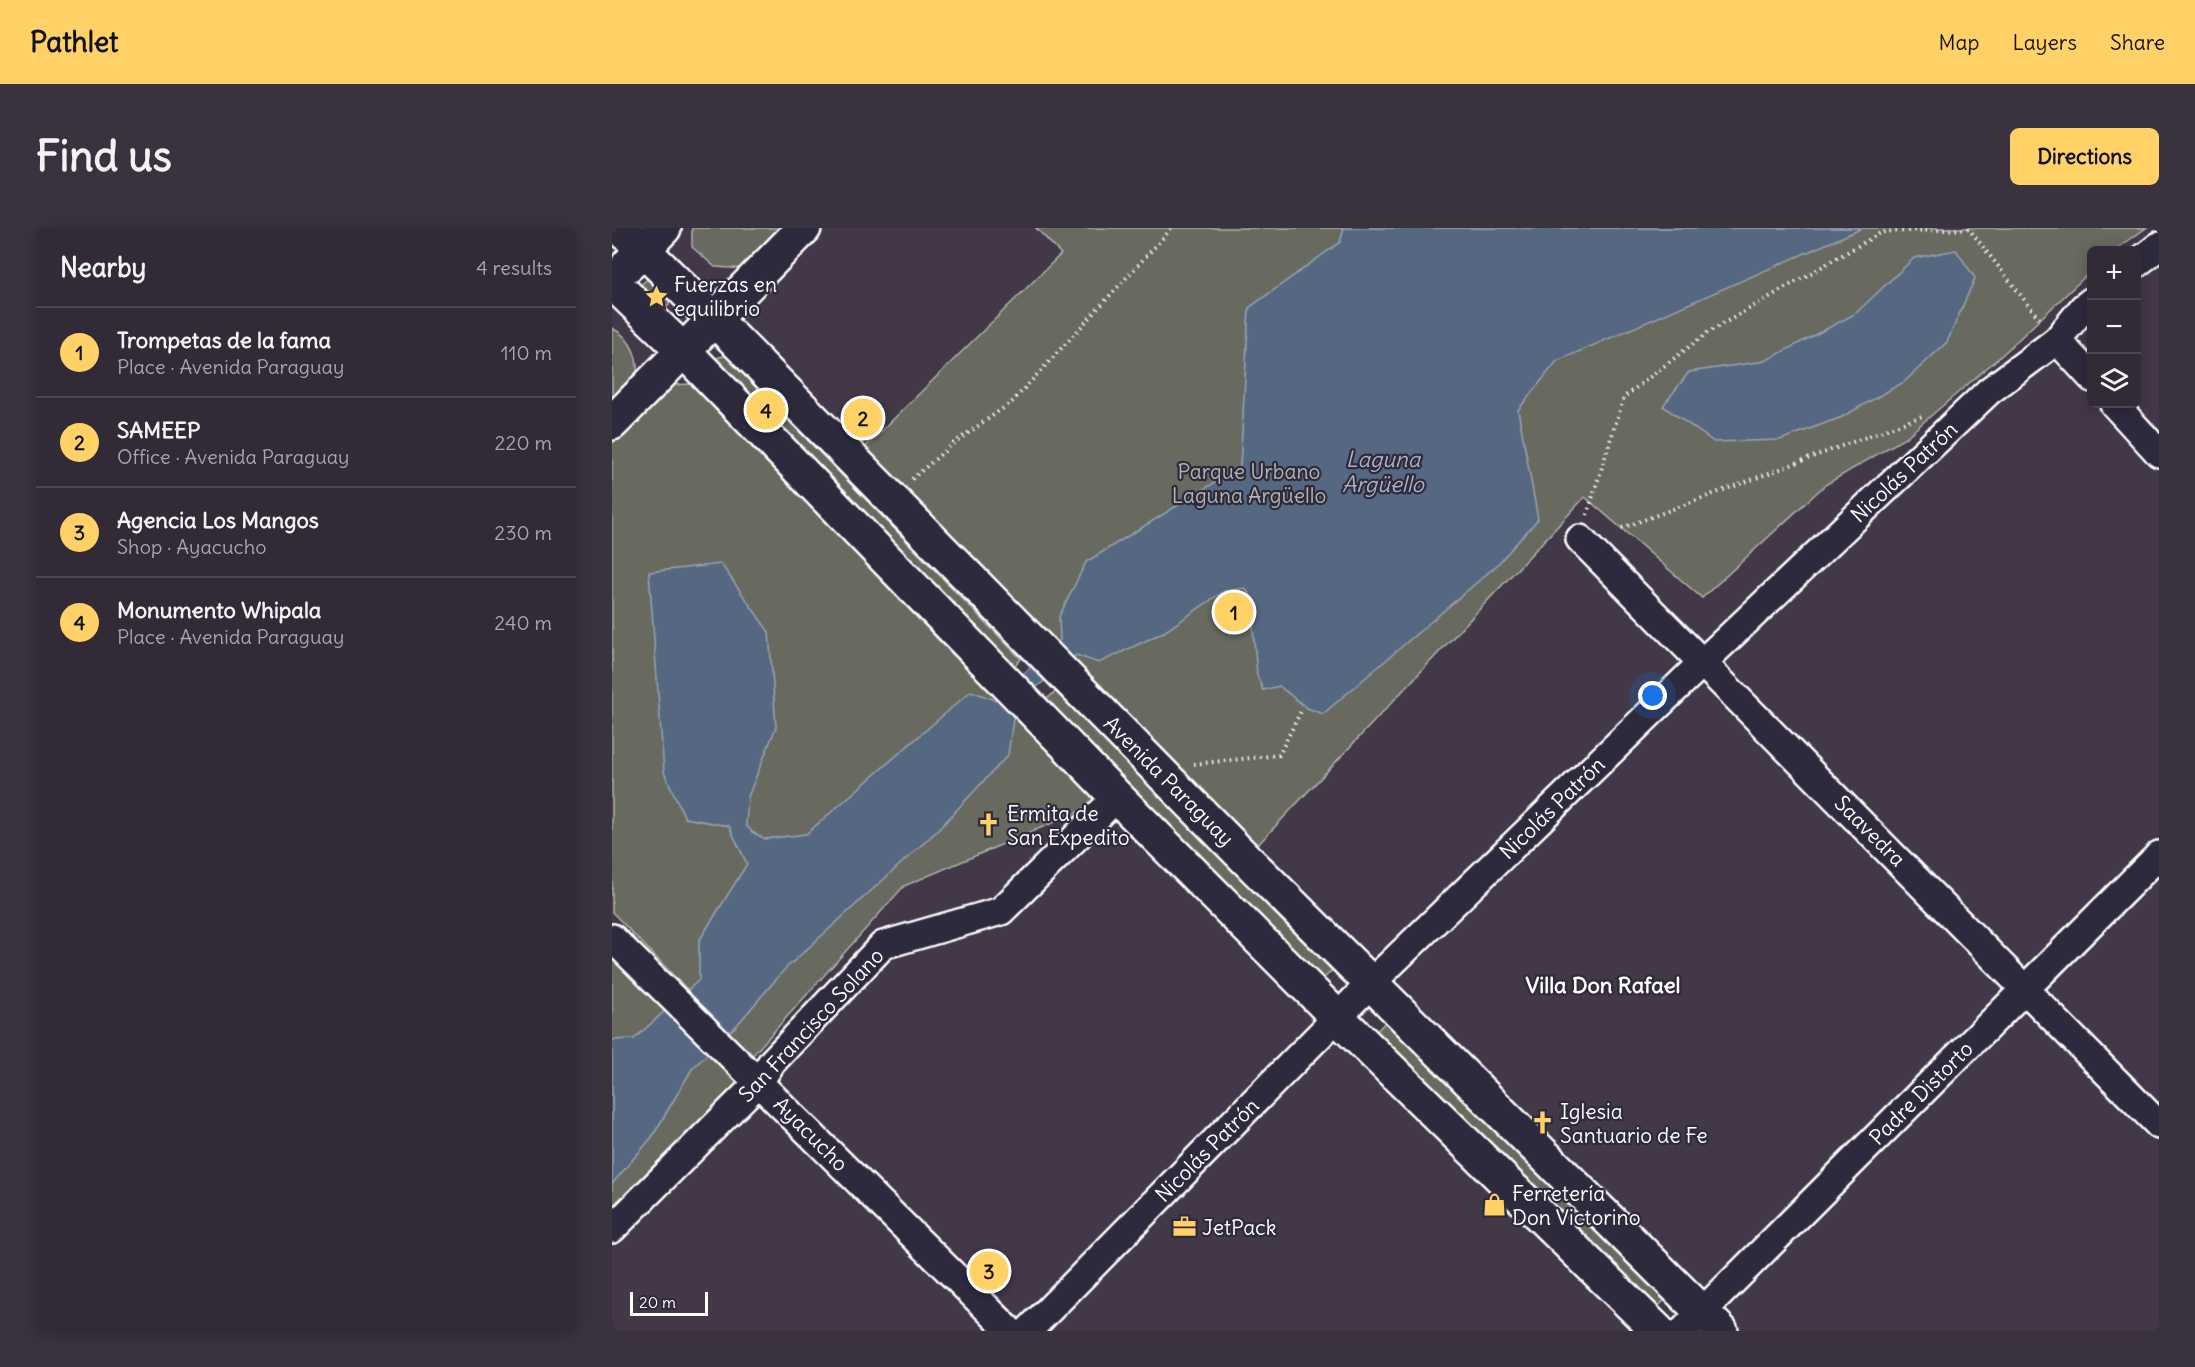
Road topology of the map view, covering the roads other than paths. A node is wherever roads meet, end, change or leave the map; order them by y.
1 (804, 228) edge
2 (643, 236) edge
3 (2159, 246) edge
4 (2141, 260) edge
5 (612, 281) edge
6 (2087, 304) edge
7 (714, 319) junction
8 (2057, 340) junction
9 (684, 351) junction
10 (2087, 374) edge
11 (2118, 408) edge
12 (612, 423) edge
13 (2159, 453) edge
14 (1580, 539) road end
15 (1703, 662) junction
16 (1117, 797) junction
17 (2159, 855) edge
18 (612, 938) edge
19 (1371, 983) junction
20 (2025, 989) junction
21 (1337, 1017) junction
22 (759, 1082) junction
23 (2159, 1125) edge
24 (612, 1229) edge
25 (1702, 1325) edge
26 (1010, 1331) edge
27 (1029, 1331) edge
28 (1658, 1331) edge

1 - 7 main road
2 - 5 main road
2 - 7 main road, Avenida Paraguay
3 - 4 street
5 - 9 main road
6 - 8 street, Nicolás Patrón
7 - 9 main road
7 - 19 main road, Avenida Paraguay
8 - 10 street
8 - 15 street, Nicolás Patrón
9 - 12 main road
9 - 16 main road
11 - 13 street
14 - 15 street, Saavedra
15 - 19 street, Nicolás Patrón
15 - 20 street, Saavedra
16 - 21 main road
16 - 22 street, San Francisco Solano
17 - 20 street, Padre Distorto
18 - 22 street, Ayacucho
19 - 21 street, Nicolás Patrón
19 - 25 main road, Avenida Paraguay
20 - 23 street, Saavedra
20 - 25 street, Padre Distorto
21 - 27 street, Nicolás Patrón
21 - 28 main road
22 - 24 street, San Francisco Solano
22 - 26 street, Ayacucho

